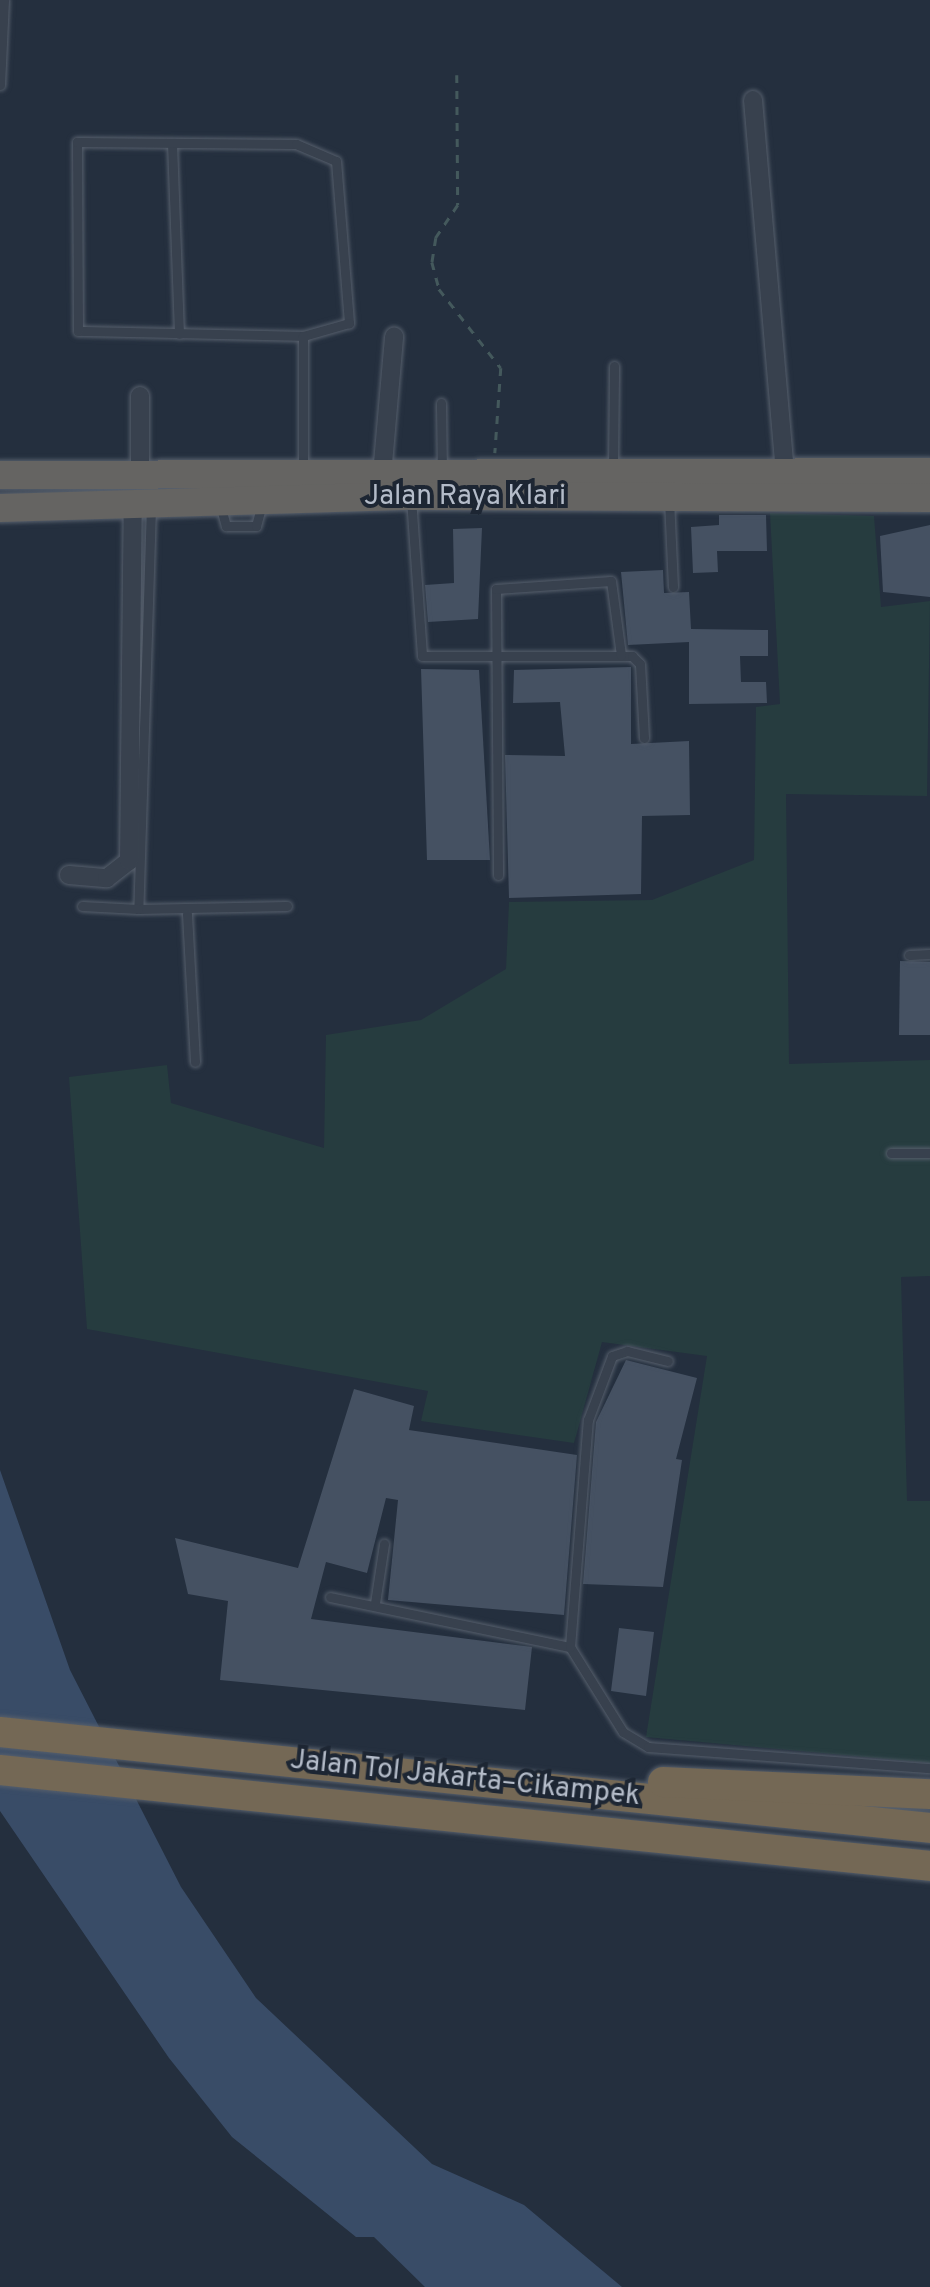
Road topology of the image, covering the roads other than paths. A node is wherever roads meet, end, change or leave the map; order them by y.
1 (4, 0) edge
2 (0, 85) edge
3 (753, 100) dead end
4 (172, 142) junction
5 (180, 334) junction
6 (302, 336) junction
7 (394, 337) dead end
8 (614, 366) dead end
9 (140, 396) dead end
10 (441, 404) dead end
11 (785, 472) junction
12 (930, 472) edge
13 (304, 474) junction
14 (614, 474) junction
15 (0, 475) edge
16 (140, 475) junction
17 (382, 475) junction
18 (442, 475) junction
19 (411, 496) junction
20 (669, 497) junction
21 (930, 498) edge
22 (142, 503) junction
23 (0, 508) edge
24 (673, 587) dead end
25 (621, 655) junction
26 (495, 659) junction
27 (644, 738) dead end
28 (68, 874) dead end
29 (498, 875) dead end
30 (82, 906) dead end
31 (288, 906) dead end
32 (138, 909) junction
33 (187, 914) junction
34 (910, 954) dead end
35 (930, 954) edge
36 (195, 1062) dead end
37 (890, 1153) dead end
38 (930, 1153) edge
39 (668, 1362) dead end
40 (384, 1544) dead end
41 (330, 1597) dead end
42 (374, 1603) junction
43 (570, 1647) junction
44 (0, 1732) edge
45 (930, 1768) edge
46 (0, 1770) edge
47 (445, 1777) junction
48 (930, 1794) edge
49 (930, 1828) edge
50 (930, 1866) edge

1 - 2 lane
3 - 11 street
4 - 5 lane
4 - 5 lane
4 - 6 lane
5 - 6 lane
6 - 13 lane
7 - 17 street
8 - 14 lane
9 - 16 street
10 - 18 lane
11 - 12 highway, Jalan Raya Klari
11 - 14 highway, Jalan Raya Klari
13 - 16 highway, Jalan Raya Klari
13 - 17 highway, Jalan Raya Klari
14 - 18 highway, Jalan Raya Klari
15 - 16 highway, Jalan Raya Klari
17 - 18 highway, Jalan Raya Klari
19 - 20 highway, Jalan Raya Klari
19 - 22 highway, Jalan Raya Klari
19 - 26 lane
20 - 21 highway, Jalan Raya Klari
20 - 24 lane
22 - 23 highway, Jalan Raya Klari
22 - 28 street
22 - 32 lane
25 - 26 lane
25 - 26 lane
25 - 27 lane
26 - 29 lane
30 - 32 lane
31 - 33 lane
32 - 33 lane
33 - 36 lane
34 - 35 lane
37 - 38 lane
39 - 43 lane
40 - 42 lane
41 - 42 lane
42 - 43 lane
43 - 45 lane
44 - 47 highway, Jalan Tol Jakarta–Cikampek
46 - 50 highway, Jalan Tol Jakarta–Cikampek
47 - 48 highway
47 - 49 highway, Jalan Tol Jakarta–Cikampek

